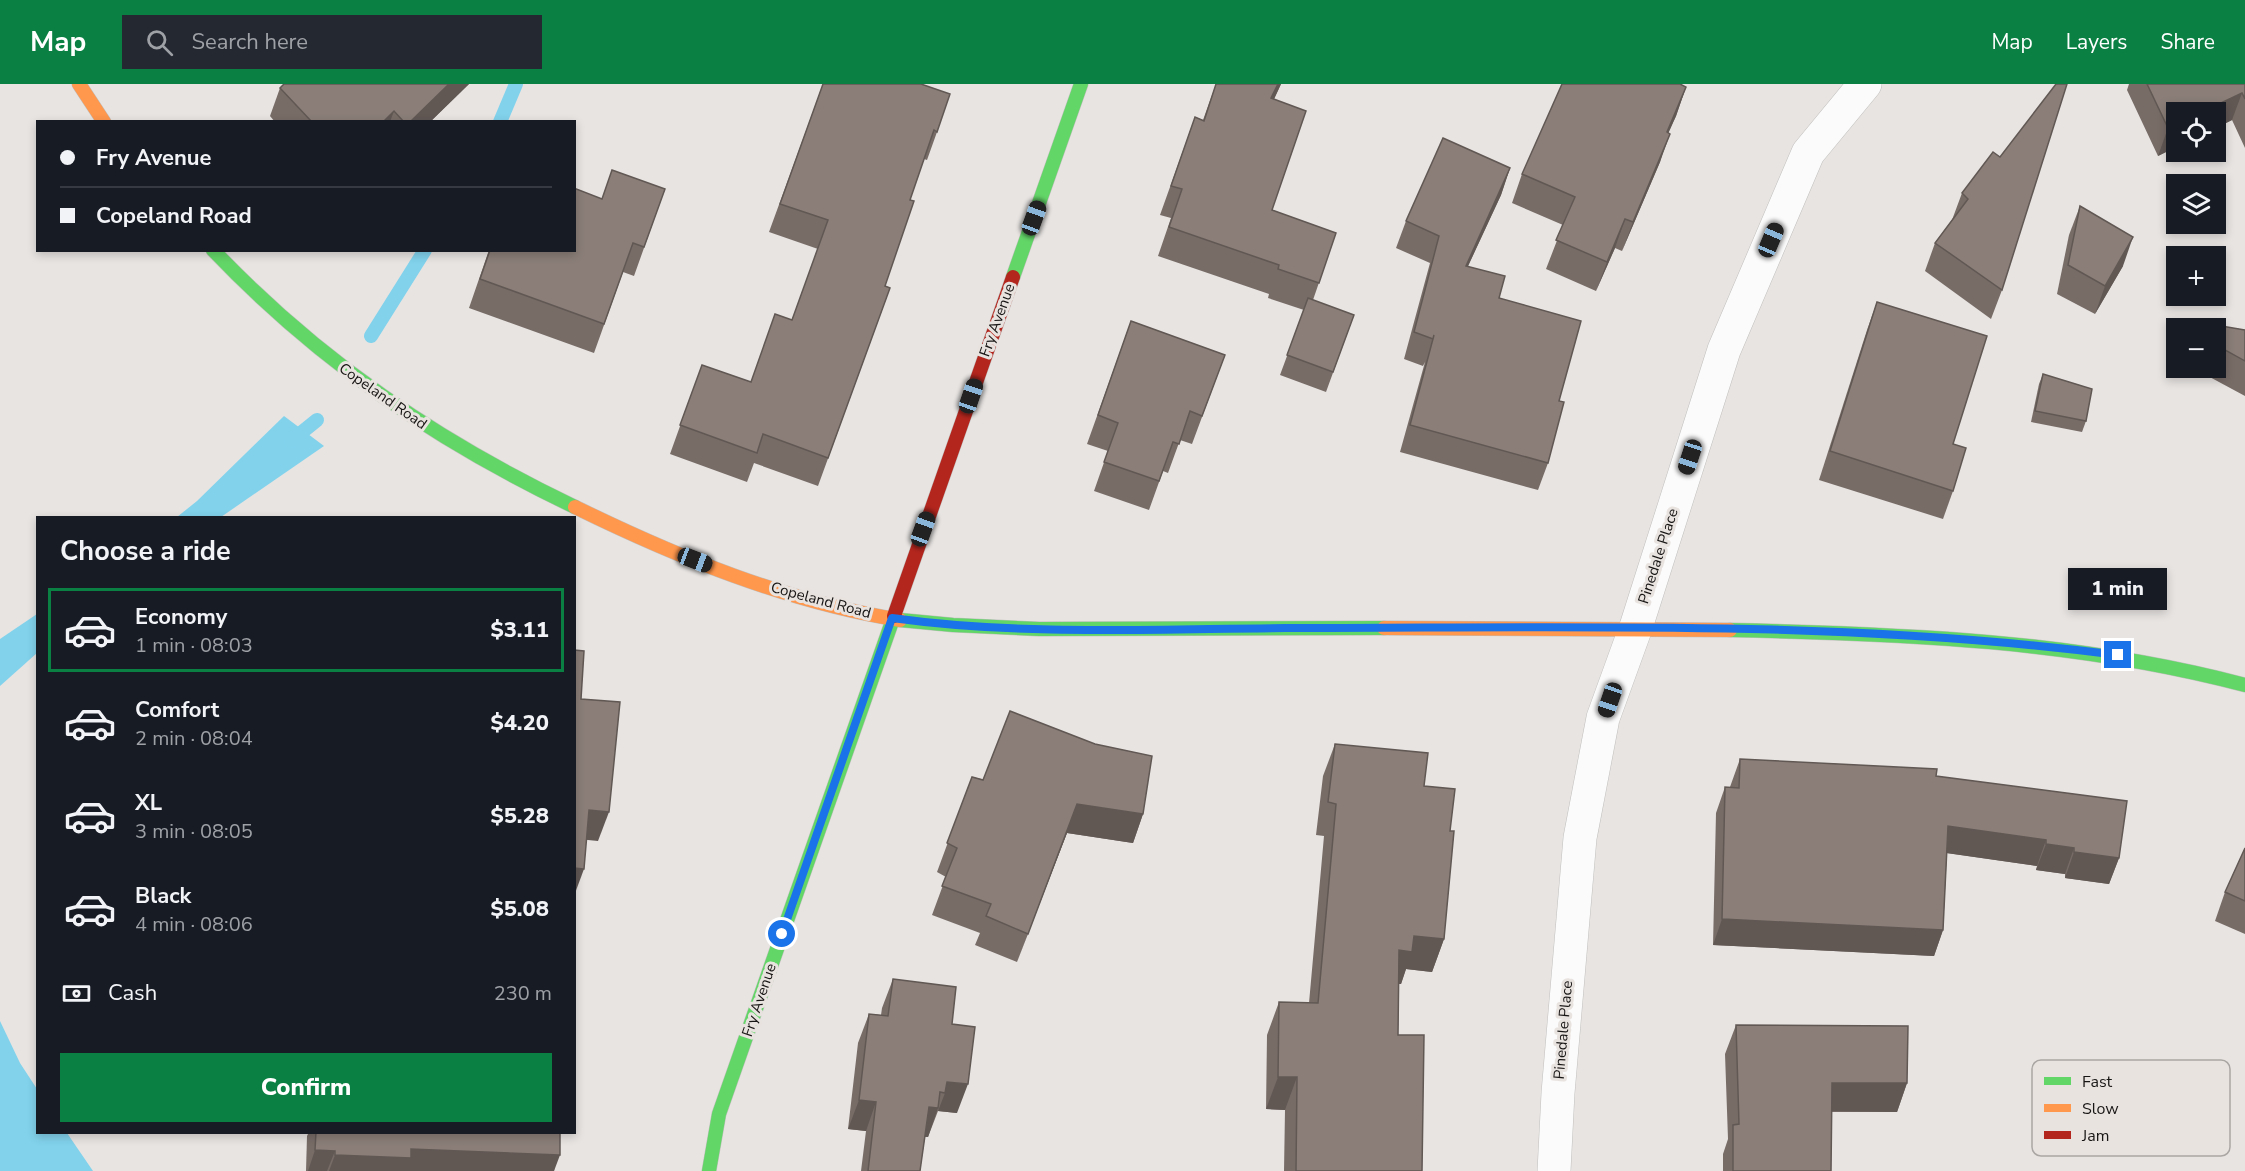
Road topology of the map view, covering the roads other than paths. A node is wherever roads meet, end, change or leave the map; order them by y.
1 (79, 84) edge
2 (1081, 84) edge
3 (1865, 84) edge
4 (104, 120) edge
5 (215, 252) edge
6 (892, 618) junction
7 (1636, 627) junction
8 (2245, 685) edge
9 (709, 1171) edge
10 (1554, 1171) edge

1 - 4 street
2 - 6 street, Fry Avenue
3 - 7 street, Pinedale Place
5 - 6 street, Copeland Road
6 - 7 street, Copeland Road
6 - 9 street, Fry Avenue
7 - 8 street, Copeland Road
7 - 10 street, Pinedale Place

